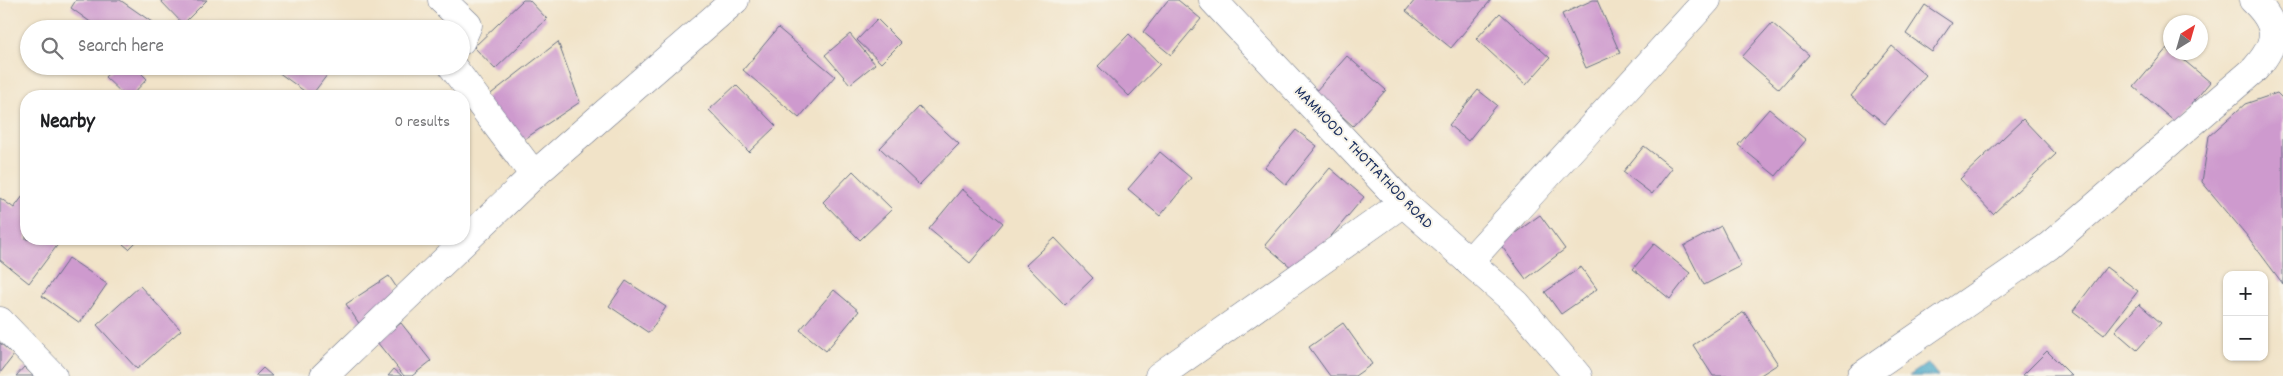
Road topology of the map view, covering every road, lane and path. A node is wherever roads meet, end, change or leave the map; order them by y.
1 (442, 0) edge
2 (735, 0) edge
3 (1213, 0) edge
4 (1708, 0) edge
5 (2253, 0) edge
6 (463, 20) edge
7 (459, 75) edge
8 (534, 175) junction
9 (1402, 204) junction
10 (470, 236) edge
11 (461, 245) edge
12 (1469, 262) junction
13 (0, 321) edge
14 (54, 376) edge
15 (324, 376) edge
16 (1159, 376) edge
17 (1578, 376) edge
18 (1861, 376) edge

1 - 6 street
2 - 8 street
3 - 9 street, MAMMOOD - THOTTATHOD ROAD
4 - 12 street
5 - 18 street
7 - 8 street
8 - 10 street
9 - 12 street, MAMMOOD - THOTTATHOD ROAD
9 - 16 street
11 - 15 street
12 - 17 street, MAMMOOD - THOTTATHOD ROAD
13 - 14 street

